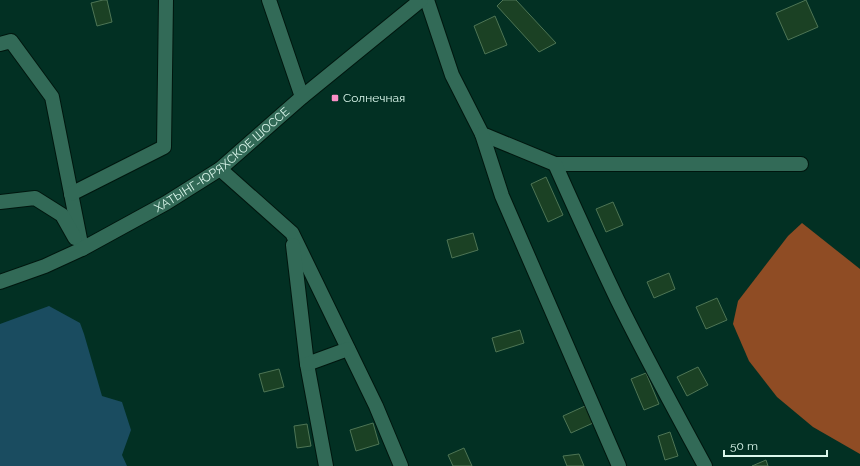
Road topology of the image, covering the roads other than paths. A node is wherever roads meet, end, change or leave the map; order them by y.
1 (166, 0) edge
2 (269, 0) edge
3 (421, 0) edge
4 (427, 0) edge
5 (0, 44) edge
6 (302, 97) junction
7 (482, 134) junction
8 (555, 164) junction
9 (802, 164) dead end
10 (220, 169) junction
11 (71, 194) junction
12 (0, 202) edge
13 (292, 232) junction
14 (82, 249) junction
15 (0, 282) edge
16 (348, 349) junction
17 (308, 364) junction
18 (326, 466) edge
19 (401, 466) edge
20 (618, 466) edge
21 (705, 466) edge

1 - 11 street
2 - 6 street
3 - 6 street, ХАТЫНГ-ЮРЯХСКОЕ ШОССЕ
4 - 7 street
5 - 11 street
6 - 10 street, ХАТЫНГ-ЮРЯХСКОЕ ШОССЕ
7 - 8 street
7 - 20 street
8 - 9 street
8 - 21 street
10 - 13 street
10 - 14 street, ХАТЫНГ-ЮРЯХСКОЕ ШОССЕ
11 - 14 street
12 - 14 street
13 - 16 street
13 - 17 street
14 - 15 street, ХАТЫНГ-ЮРЯХСКОЕ ШОССЕ
16 - 17 street
16 - 19 street
17 - 18 street

